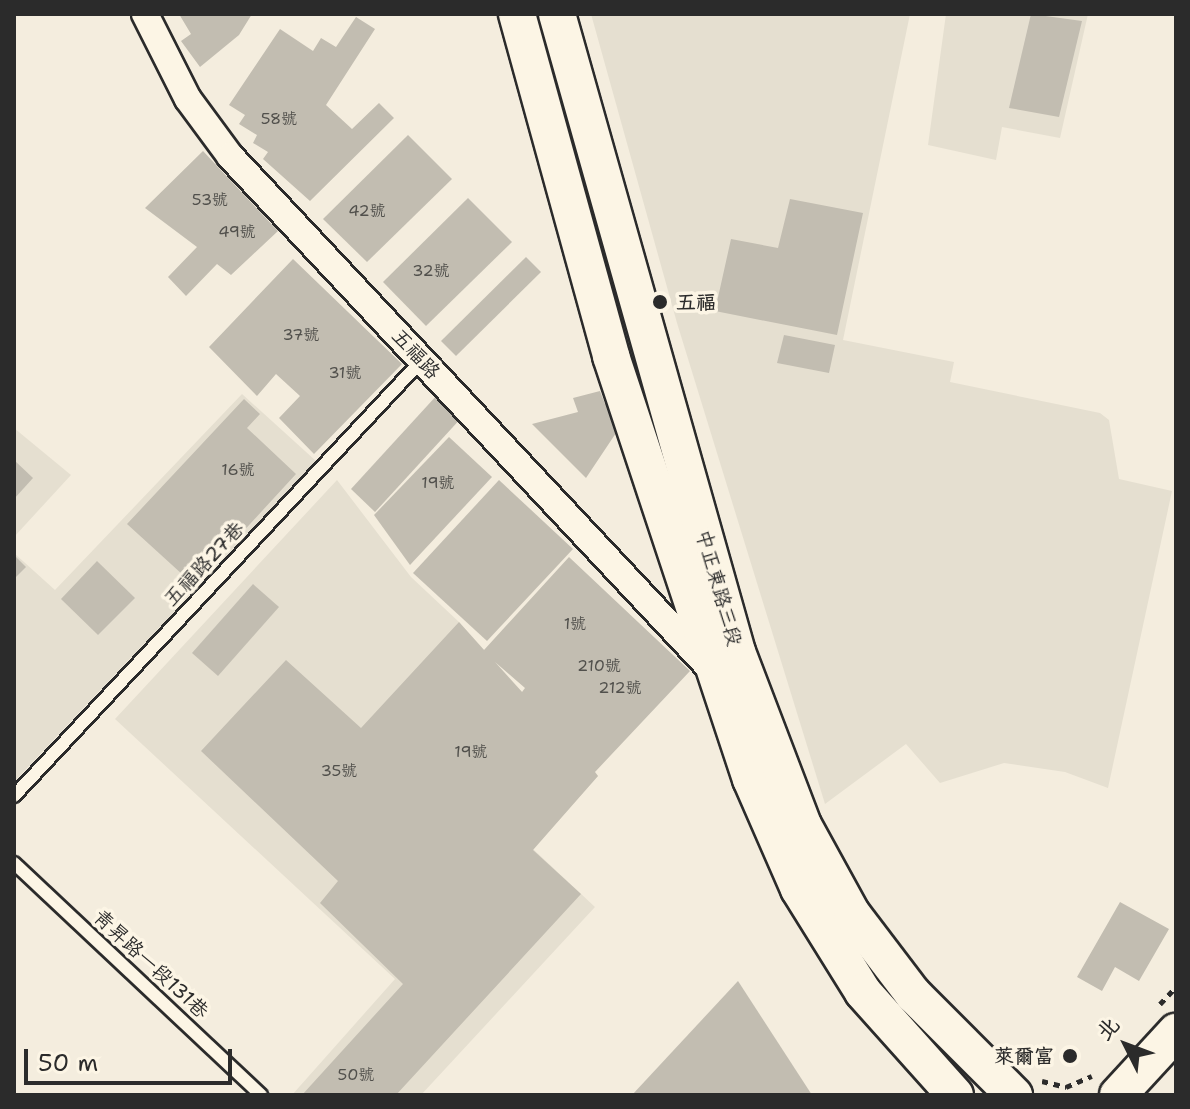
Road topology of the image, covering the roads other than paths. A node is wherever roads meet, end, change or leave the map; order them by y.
1 (145, 14) edge
2 (517, 14) edge
3 (557, 14) edge
4 (422, 360) junction
5 (716, 674) junction
6 (14, 796) edge
7 (14, 863) edge
8 (1166, 1021) edge
9 (1111, 1079) edge
10 (1022, 1085) edge
11 (261, 1095) edge
12 (955, 1095) edge

1 - 4 street, 五福路
2 - 5 main road, 中正東路三段
3 - 10 main road, 中正東路三段
4 - 5 street, 五福路
4 - 6 lane, 五福路27巷
5 - 12 main road, 中正東路三段
7 - 11 lane, 青昇路一段131巷
8 - 9 main road

